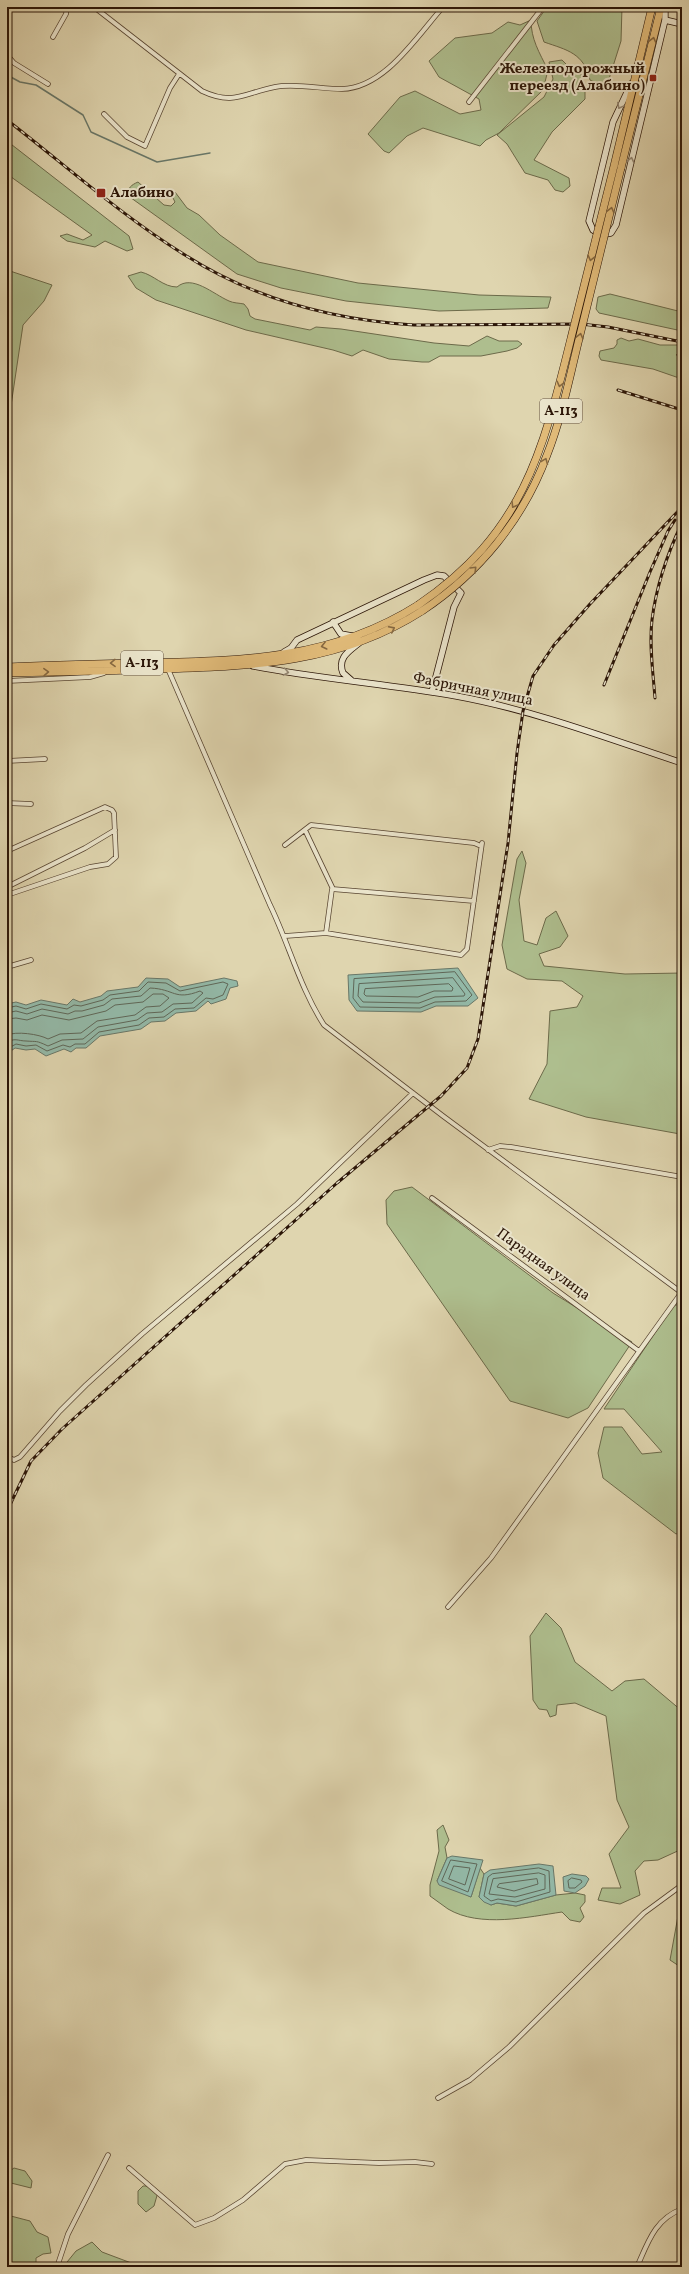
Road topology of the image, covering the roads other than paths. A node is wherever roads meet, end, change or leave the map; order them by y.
1 (67, 7) edge
2 (94, 7) edge
3 (443, 7) edge
4 (543, 7) edge
5 (652, 7) edge
6 (661, 7) edge
7 (665, 7) edge
8 (665, 20) junction
9 (682, 24) edge
10 (53, 36) dead end
11 (7, 55) edge
12 (640, 57) junction
13 (179, 74) junction
14 (48, 84) dead end
15 (648, 90) junction
16 (469, 102) dead end
17 (104, 114) dead end
18 (633, 118) junction
19 (617, 167) junction
20 (420, 608) junction
21 (333, 622) junction
22 (362, 634) junction
23 (360, 643) junction
24 (277, 655) junction
25 (253, 666) junction
26 (7, 667) edge
27 (168, 669) junction
28 (115, 670) junction
29 (7, 673) edge
30 (7, 681) edge
31 (357, 682) junction
32 (432, 692) junction
33 (45, 759) dead end
34 (7, 761) edge
35 (682, 763) edge
36 (7, 803) edge
37 (31, 804) dead end
38 (115, 830) junction
39 (305, 830) junction
40 (285, 846) dead end
41 (7, 851) edge
42 (7, 887) edge
43 (333, 889) junction
44 (7, 895) edge
45 (474, 901) junction
46 (326, 933) junction
47 (285, 936) junction
48 (31, 960) dead end
49 (7, 967) edge
50 (413, 1093) junction
51 (488, 1150) junction
52 (682, 1177) edge
53 (432, 1198) dead end
54 (682, 1293) edge
55 (639, 1351) junction
56 (7, 1454) edge
57 (448, 1607) dead end
58 (682, 1885) edge
59 (438, 2098) dead end
60 (108, 2155) dead end
61 (432, 2164) dead end
62 (129, 2168) dead end
63 (682, 2209) edge
64 (58, 2267) edge
65 (637, 2267) edge

1 - 10 street
2 - 13 street
3 - 13 street
4 - 16 street
5 - 12 highway, А-113
18 -> 6 highway, А-113
7 - 8 street
8 - 9 street
8 - 15 street
11 - 14 street
12 -> 15 street
12 - 19 highway, А-113
13 - 17 street
15 - 18 street
18 - 19 highway, А-113
19 - 20 highway, А-113, bridge
20 - 22 highway, А-113
23 -> 20 highway, А-113
21 - 22 street
21 - 24 street
21 - 32 street
22 -> 24 highway, А-113
23 - 25 highway, А-113
23 - 31 street
24 -> 26 highway, А-113
25 - 27 highway, А-113
25 -> 31 street, Фабричная улица
27 - 28 highway, А-113
27 - 47 street
29 -> 28 highway, А-113
28 - 30 street
31 - 32 street, Фабричная улица
32 - 35 street, Фабричная улица
33 - 34 street
36 - 37 street
38 - 41 street
38 - 42 street
38 - 44 street
39 - 40 street
39 - 43 street
39 - 45 street
43 - 45 street
43 - 46 street
45 - 46 street
46 - 47 street
47 - 50 street
48 - 49 street
50 - 51 street
50 - 56 street
51 - 52 street
51 - 54 street
53 - 55 street, Парадная улица
54 - 55 street
55 - 57 street
58 - 59 street
60 - 64 street
61 - 62 street
63 - 65 street

